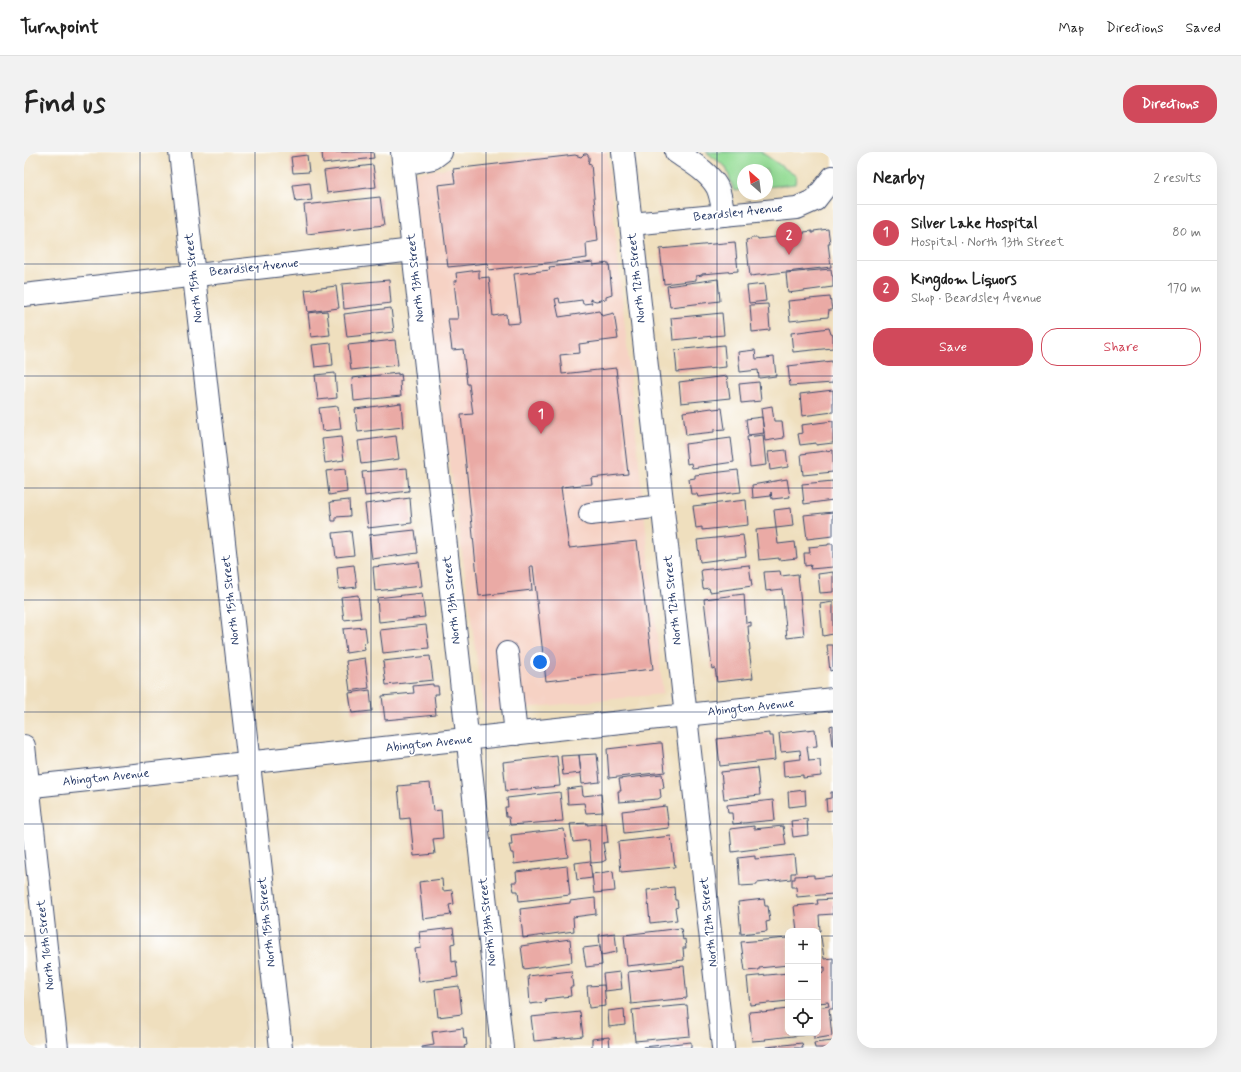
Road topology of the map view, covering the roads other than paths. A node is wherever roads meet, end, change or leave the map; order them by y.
1 (180, 152) edge
2 (441, 152) edge
3 (623, 152) edge
4 (676, 152) edge
5 (403, 158) edge
6 (833, 177) edge
7 (724, 215) junction
8 (631, 224) junction
9 (413, 250) junction
10 (194, 275) junction
11 (24, 295) edge
12 (663, 506) junction
13 (590, 514) dead end
14 (507, 653) dead end
15 (833, 699) edge
16 (686, 715) junction
17 (516, 734) junction
18 (467, 740) junction
19 (24, 746) edge
20 (249, 763) junction
21 (26, 787) edge
22 (57, 1048) edge
23 (281, 1048) edge
24 (502, 1048) edge
25 (723, 1048) edge

1 - 10 street, North 15th Street
2 - 5 street
3 - 8 street, North 12th Street
4 - 7 street
5 - 9 street, North 13th Street
6 - 7 street, Beardsley Avenue
7 - 8 street, Beardsley Avenue
8 - 12 street, North 12th Street
9 - 10 street, Beardsley Avenue
9 - 18 street, North 13th Street
10 - 11 street, Beardsley Avenue
10 - 20 street, North 15th Street
12 - 13 street
12 - 16 street, North 12th Street
14 - 17 street
15 - 16 street, Abington Avenue
16 - 17 street, Abington Avenue
16 - 25 street, North 12th Street
17 - 18 street, Abington Avenue
18 - 20 street, Abington Avenue
18 - 24 street, North 13th Street
19 - 21 street, North 16th Street
20 - 21 street, Abington Avenue
20 - 23 street, North 15th Street
21 - 22 street, North 16th Street

